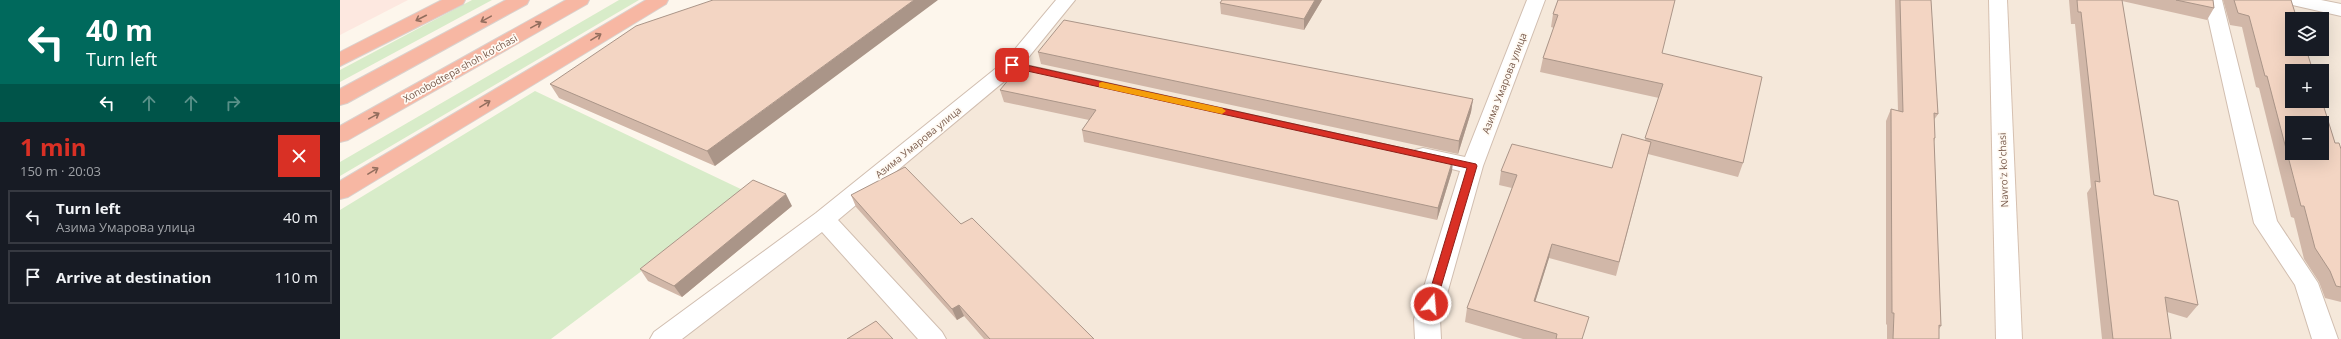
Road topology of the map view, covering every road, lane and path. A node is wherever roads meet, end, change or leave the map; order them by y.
1 (456, 0) edge
2 (520, 0) edge
3 (580, 0) edge
4 (659, 0) edge
5 (1066, 0) edge
6 (1536, 0) edge
7 (1998, 0) edge
8 (2213, 0) edge
9 (2295, 0) edge
10 (2341, 10) edge
11 (340, 60) edge
12 (1012, 65) junction
13 (1036, 70) edge
14 (340, 98) edge
15 (340, 136) edge
16 (1402, 151) edge
17 (1472, 166) junction
18 (340, 191) edge
19 (824, 219) junction
20 (663, 339) edge
21 (933, 339) edge
22 (1428, 339) edge
23 (2008, 339) edge
24 (2325, 339) edge

1 -> 11 highway
2 -> 14 highway
15 -> 3 highway, Xonobodtepa shoh ko'chasi
18 -> 4 highway
5 - 12 street, Азима Умарова улица
6 - 17 street, Азима Умарова улица
7 - 23 street, Navro'z ko'chasi
8 - 24 street
9 - 10 street
12 - 13 street
12 - 19 street, Азима Умарова улица
16 - 17 street
17 - 22 street, Азима Умарова улица
19 - 20 street, Азима Умарова улица
19 - 21 street

